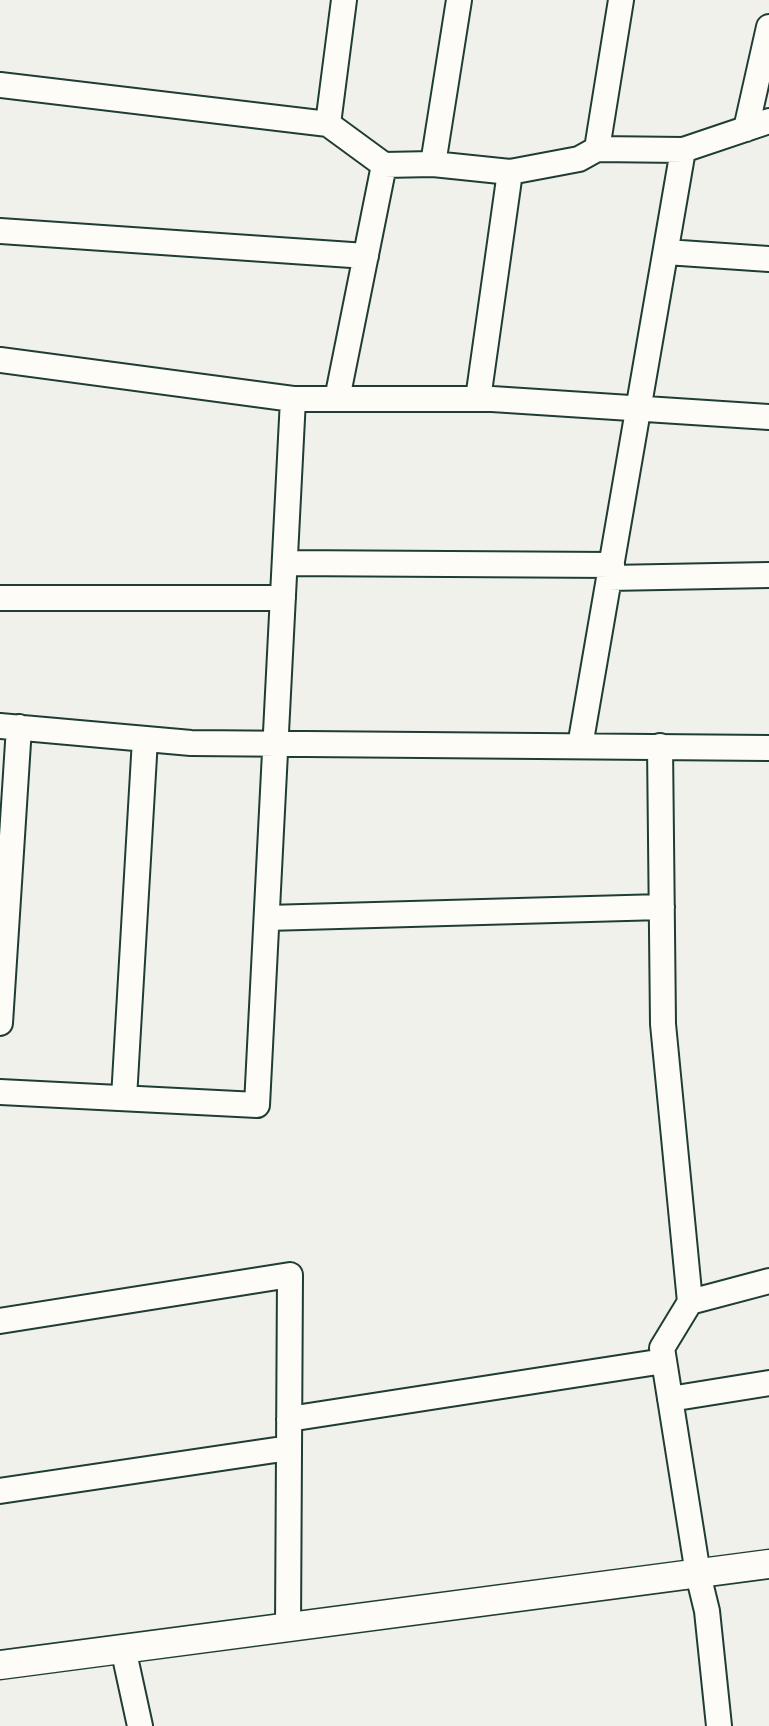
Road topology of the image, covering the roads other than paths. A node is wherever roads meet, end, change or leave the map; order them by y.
1 (344, 0) edge
2 (459, 0) edge
3 (621, 0) edge
4 (769, 27) edge
5 (0, 85) edge
6 (769, 121) edge
7 (328, 124) junction
8 (746, 129) junction
9 (597, 149) junction
10 (683, 150) junction
11 (433, 164) junction
12 (384, 165) junction
13 (510, 172) junction
14 (0, 231) edge
15 (666, 252) junction
16 (366, 256) junction
17 (769, 259) edge
18 (0, 360) edge
19 (294, 398) junction
20 (336, 399) junction
21 (478, 399) junction
22 (639, 408) junction
23 (769, 417) edge
24 (285, 563) junction
25 (611, 572) junction
26 (769, 575) edge
27 (0, 598) edge
28 (284, 598) junction
29 (10, 726) edge
30 (144, 739) junction
31 (276, 744) junction
32 (580, 746) junction
33 (660, 746) junction
34 (769, 748) edge
35 (662, 907) junction
36 (267, 918) junction
37 (0, 1023) edge
38 (0, 1092) edge
39 (124, 1098) junction
40 (769, 1281) edge
41 (690, 1302) junction
42 (0, 1321) edge
43 (664, 1361) junction
44 (769, 1383) edge
45 (670, 1399) junction
46 (289, 1419) junction
47 (289, 1448) junction
48 (0, 1491) edge
49 (769, 1564) edge
50 (698, 1574) junction
51 (288, 1627) junction
52 (123, 1648) junction
53 (0, 1665) edge
54 (140, 1726) edge
55 (719, 1726) edge

1 - 7 street
2 - 11 street
3 - 9 street
4 - 8 street
5 - 7 street
6 - 8 street
7 - 12 street
8 - 10 street
9 - 10 street
9 - 13 street
10 - 15 street
11 - 12 street
11 - 13 street
12 - 16 street
13 - 21 street
14 - 16 street
15 - 17 street
15 - 22 street
16 - 20 street
18 - 19 street
19 - 20 street
19 - 24 street
20 - 21 street
21 - 22 street
22 - 23 street
22 - 25 street
24 - 25 street
24 - 28 street
25 - 26 street
25 - 32 street
27 - 28 street
28 - 31 street
29 - 30 street
29 - 37 street
30 - 31 street
30 - 39 street
31 - 32 street
31 - 36 street
32 - 33 street
33 - 34 street
33 - 35 street
35 - 36 street
35 - 41 street
36 - 39 street
38 - 39 street
40 - 41 street
41 - 43 street
42 - 46 street
43 - 45 street
43 - 46 street
44 - 45 street
45 - 50 street
46 - 47 street
47 - 48 street
47 - 51 street
49 - 50 street
50 - 51 street
50 - 55 street
51 - 52 street
52 - 53 street
52 - 54 street

